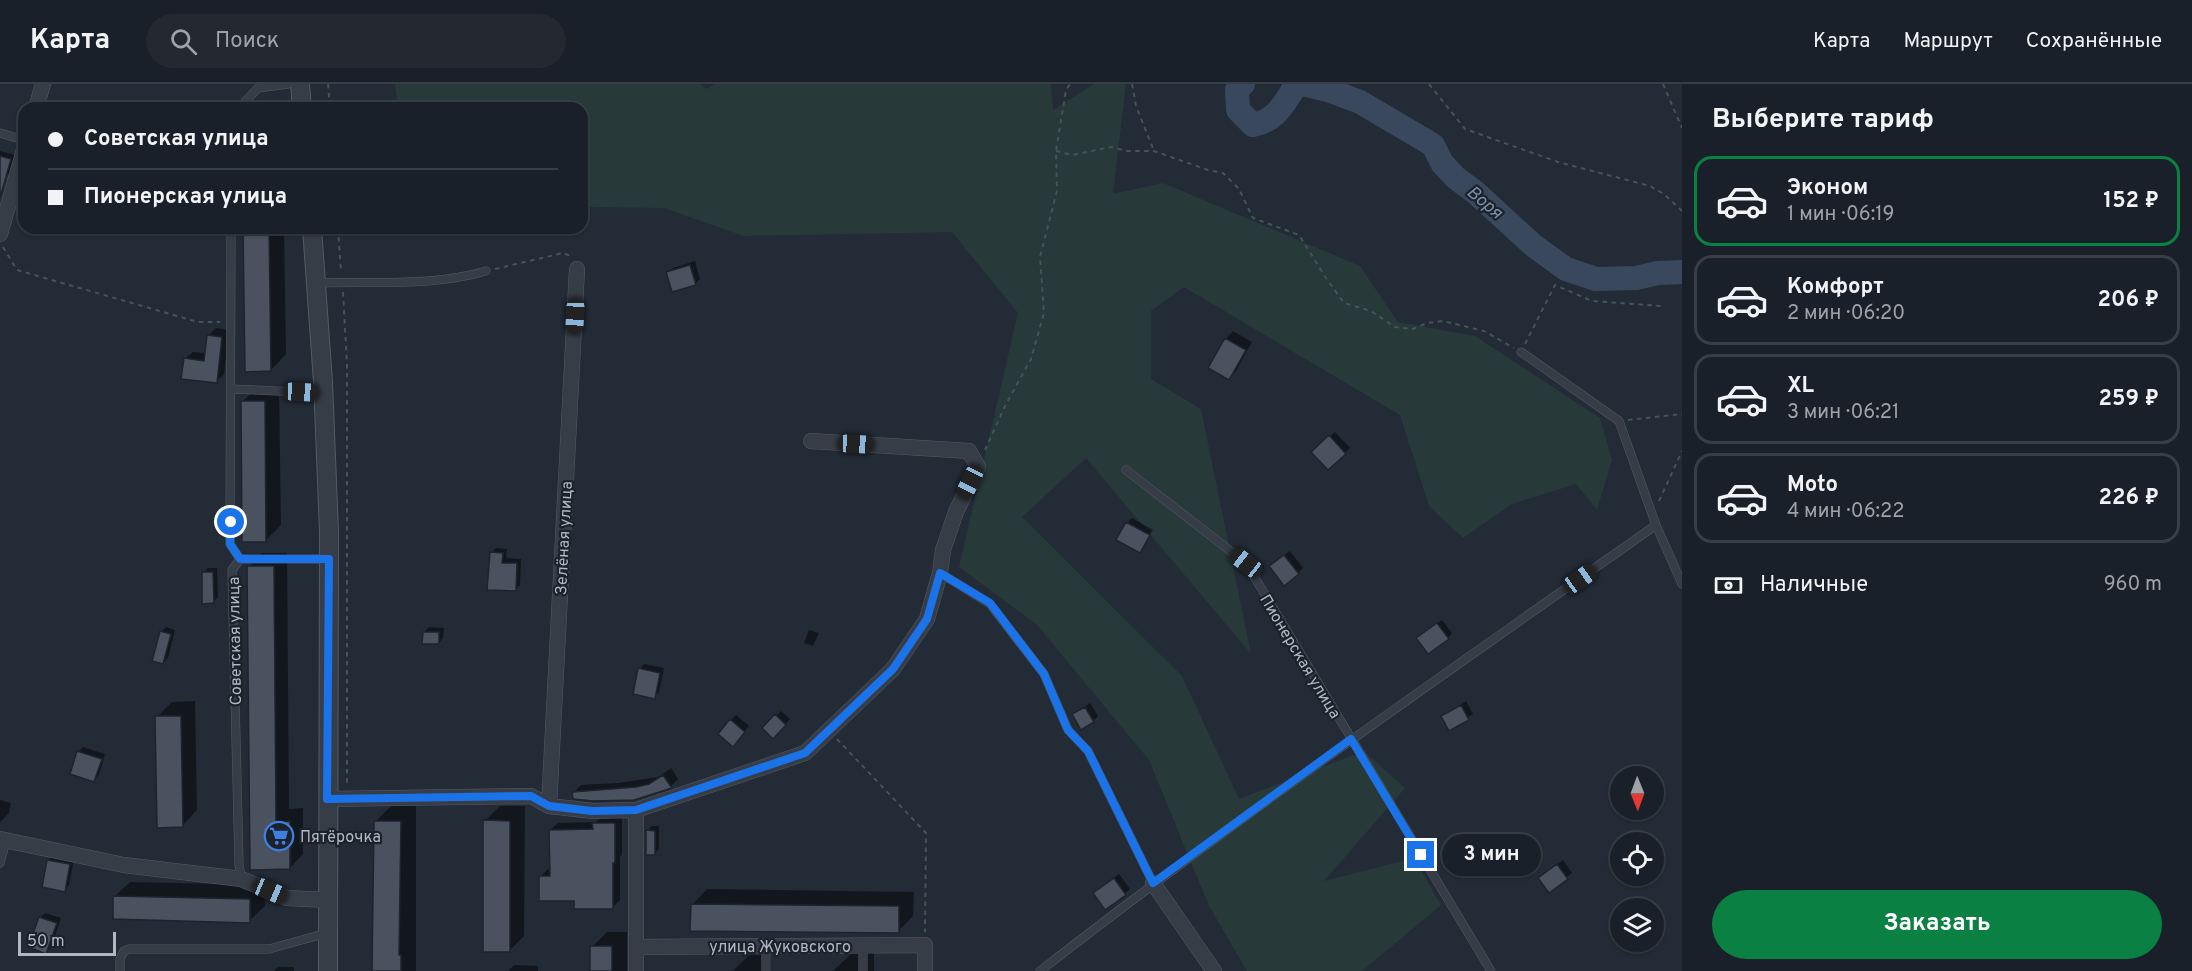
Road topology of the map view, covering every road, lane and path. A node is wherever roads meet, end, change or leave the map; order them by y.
1 (43, 84) edge
2 (288, 84) edge
3 (300, 84) edge
4 (328, 84) edge
5 (1070, 84) edge
6 (1132, 84) edge
7 (1429, 84) edge
8 (1663, 84) edge
9 (38, 102) edge
10 (245, 102) edge
11 (302, 102) edge
12 (330, 102) edge
13 (1682, 128) edge
14 (0, 133) edge
15 (18, 138) edge
16 (1056, 150) junction
17 (1154, 151) junction
18 (18, 171) edge
19 (1682, 211) edge
20 (0, 234) edge
21 (231, 234) edge
22 (312, 234) edge
23 (338, 234) edge
24 (0, 242) edge
25 (577, 269) joint
26 (486, 271) joint
27 (342, 282) junction
28 (316, 283) junction
29 (1660, 306) dead end
30 (231, 322) junction
31 (1521, 352) junction
32 (231, 388) junction
33 (324, 393) junction
34 (1682, 414) edge
35 (1619, 421) junction
36 (811, 441) dead end
37 (1682, 451) edge
38 (978, 467) junction
39 (1126, 470) dead end
40 (1656, 525) junction
41 (240, 559) junction
42 (329, 559) junction
43 (940, 573) junction
44 (1682, 584) edge
45 (829, 730) junction
46 (1351, 739) junction
47 (327, 799) junction
48 (347, 799) junction
49 (549, 806) junction
50 (636, 810) junction
51 (3, 840) edge
52 (0, 863) edge
53 (241, 879) junction
54 (1153, 883) junction
55 (327, 900) junction
56 (327, 933) junction
57 (925, 945) junction
58 (766, 946) junction
59 (863, 946) junction
60 (636, 947) junction
61 (120, 971) edge
62 (327, 971) edge
63 (636, 971) edge
64 (766, 971) edge
65 (863, 971) edge
66 (925, 971) edge
67 (1040, 971) edge
68 (1214, 971) edge
69 (1491, 971) edge

1 - 9 street
2 - 10 lane
3 - 11 street
4 - 12 path
5 - 16 path
6 - 17 path
7 - 19 path
8 - 13 path
14 - 15 lane
16 - 17 path
16 - 38 path
17 - 31 path
18 - 20 street
21 - 30 lane, Советская улица
22 - 28 street
23 - 27 path
24 - 30 path
25 - 26 path
25 - 49 street, Зелёная улица
26 - 27 lane
27 - 28 lane
27 - 48 path
28 - 33 street
29 - 31 path
30 - 32 lane, Советская улица
31 - 35 lane
32 - 33 lane
32 - 41 lane, Советская улица
33 - 42 street
34 - 35 path
35 - 40 lane
36 - 38 street
37 - 40 path
38 - 43 street
39 - 46 lane, Пионерская улица
40 - 44 lane
40 - 46 lane
41 - 42 lane
41 - 53 lane, Советская улица
42 - 47 street
43 - 45 street
43 - 54 lane
45 - 50 street
45 - 57 path
46 - 54 lane
46 - 69 lane, Пионерская улица
47 - 48 street
47 - 55 street
48 - 49 street
49 - 50 street
50 - 60 street
51 - 52 lane
51 - 53 street
53 - 55 street
54 - 67 lane
54 - 68 street
55 - 56 street
56 - 61 lane
56 - 62 street
57 - 59 street, улица Жуковского
57 - 66 street
58 - 59 street, улица Жуковского
58 - 60 street, улица Жуковского
58 - 64 lane
59 - 65 lane
60 - 63 street

